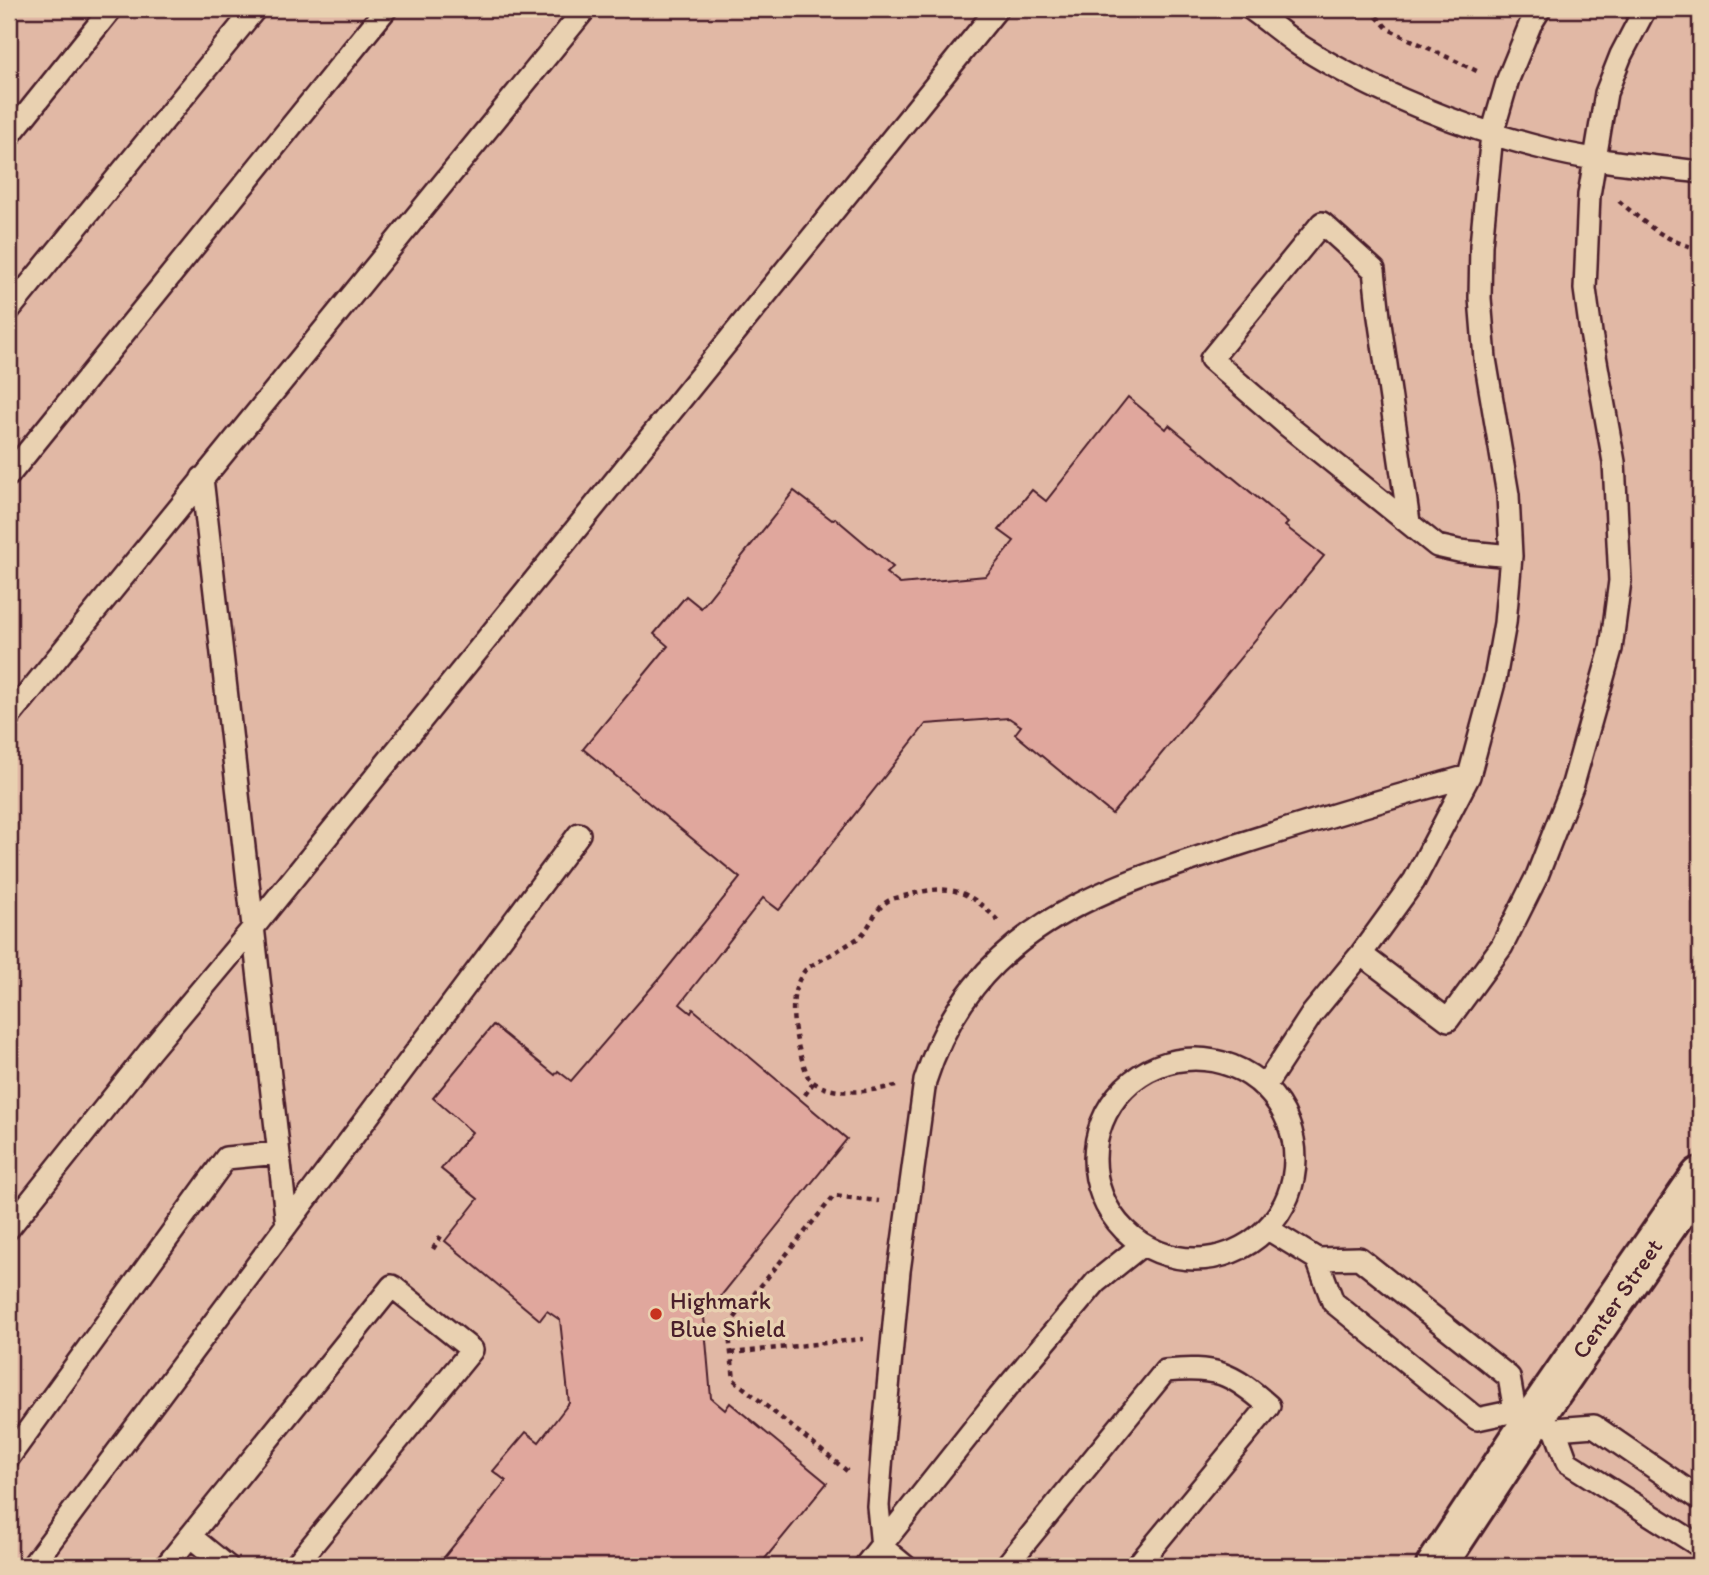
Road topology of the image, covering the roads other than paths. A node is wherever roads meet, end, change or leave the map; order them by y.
1 (111, 9) edge
2 (254, 9) edge
3 (386, 9) edge
4 (585, 9) edge
5 (997, 9) edge
6 (1251, 9) edge
7 (1540, 9) edge
8 (1645, 9) edge
9 (1492, 134) junction
10 (9, 136) edge
11 (1594, 158) junction
12 (1700, 173) edge
13 (9, 310) edge
14 (9, 475) edge
15 (202, 478) junction
16 (1409, 522) junction
17 (1511, 556) junction
18 (9, 717) edge
19 (1469, 776) junction
20 (579, 834) dead end
21 (253, 928) junction
22 (1361, 954) junction
23 (1265, 1086) junction
24 (278, 1153) junction
25 (1700, 1177) edge
26 (287, 1225) junction
27 (9, 1228) edge
28 (1268, 1228) junction
29 (1142, 1245) junction
30 (1317, 1259) junction
31 (1533, 1422) junction
32 (9, 1457) edge
33 (1700, 1499) edge
34 (190, 1536) junction
35 (1700, 1546) edge
36 (882, 1547) junction
37 (32, 1566) edge
38 (166, 1566) edge
39 (227, 1566) edge
40 (295, 1566) edge
41 (865, 1566) edge
42 (905, 1566) edge
43 (1006, 1566) edge
44 (1137, 1566) edge
45 (1436, 1566) edge

1 - 10 lane
2 - 13 lane
3 - 14 lane
4 - 15 lane
5 - 21 lane
6 - 9 lane
7 - 9 lane
8 - 11 lane
9 - 11 lane
9 - 17 lane
11 - 12 lane
11 - 22 lane
15 - 18 lane
15 - 21 lane
16 - 16 lane
16 - 17 lane
17 - 19 lane
19 - 22 lane
19 - 36 lane
20 - 26 lane
21 - 24 lane
21 - 27 lane
22 - 23 lane
23 - 28 lane
23 - 29 lane
24 - 26 lane
24 - 32 lane
25 - 31 main road, Center Street
26 - 37 lane
28 - 29 lane
28 - 30 lane
29 - 36 lane
30 - 31 lane
30 - 31 lane
31 - 33 lane
31 - 35 lane
31 - 45 main road, Center Street
34 - 38 lane
34 - 39 lane
34 - 40 lane
36 - 41 lane
36 - 42 lane
43 - 44 lane

